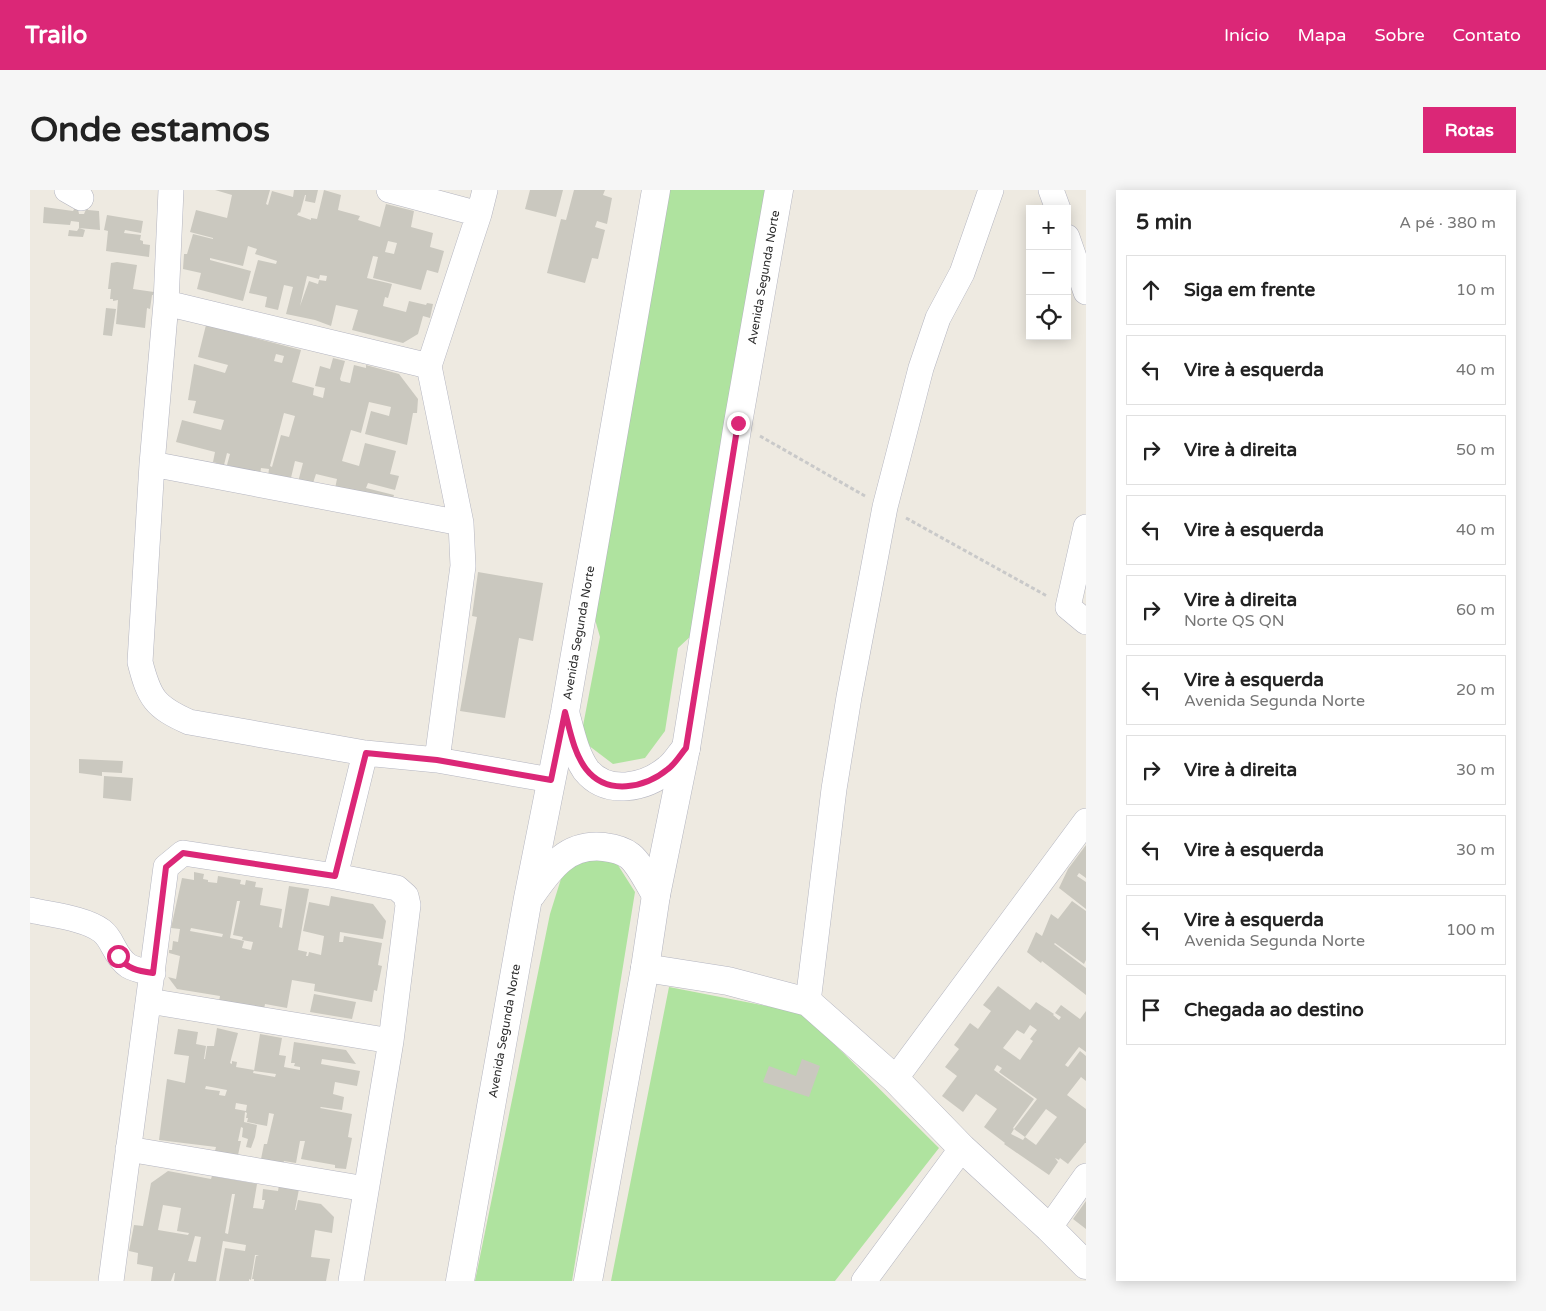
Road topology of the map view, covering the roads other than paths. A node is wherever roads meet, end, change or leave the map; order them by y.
1 (171, 190) edge
2 (389, 190) edge
3 (485, 190) edge
4 (656, 190) edge
5 (780, 190) edge
6 (991, 190) edge
7 (1051, 190) edge
8 (1057, 205) edge
9 (479, 214) junction
10 (1071, 249) edge
11 (1086, 292) edge
12 (166, 303) junction
13 (429, 366) junction
14 (152, 464) junction
15 (461, 522) junction
16 (1086, 527) edge
17 (1077, 614) edge
18 (565, 712) junction
19 (686, 748) junction
20 (366, 753) junction
21 (437, 760) junction
22 (551, 780) junction
23 (1086, 821) edge
24 (335, 876) junction
25 (656, 895) junction
26 (528, 898) junction
27 (30, 910) edge
28 (645, 968) junction
29 (153, 973) junction
30 (148, 1001) junction
31 (808, 1002) junction
32 (391, 1041) junction
33 (895, 1079) junction
34 (962, 1148) junction
35 (128, 1149) junction
36 (1086, 1176) edge
37 (366, 1189) junction
38 (1049, 1228) junction
39 (1086, 1265) edge
40 (111, 1281) edge
41 (351, 1281) edge
42 (460, 1281) edge
43 (588, 1281) edge
44 (864, 1281) edge

1 - 12 street
2 - 9 street
3 - 9 street
4 - 18 main road, Avenida Segunda Norte
5 - 19 main road, Avenida Segunda Norte
6 - 31 street
7 - 8 street
9 - 13 street
10 - 11 street
12 - 13 street
12 - 14 street
13 - 15 street
14 - 15 street
14 - 20 street
15 - 21 street
16 - 17 street
18 - 19 main road
18 - 22 main road, Avenida Segunda Norte
19 - 25 main road, Avenida Segunda Norte
20 - 21 street
20 - 24 street
21 - 22 street
22 - 26 main road, Avenida Segunda Norte
23 - 33 street
24 - 29 street
24 - 32 street
25 - 26 main road
25 - 28 main road, Avenida Segunda Norte
26 - 42 main road, Avenida Segunda Norte
27 - 29 street
28 - 31 main road
28 - 43 main road, Avenida Segunda Norte
29 - 30 street
30 - 32 street
30 - 35 street
31 - 33 main road
32 - 37 street
33 - 34 main road
34 - 38 main road
34 - 44 street
35 - 37 street
35 - 40 street
36 - 38 street
37 - 41 street
38 - 39 main road

